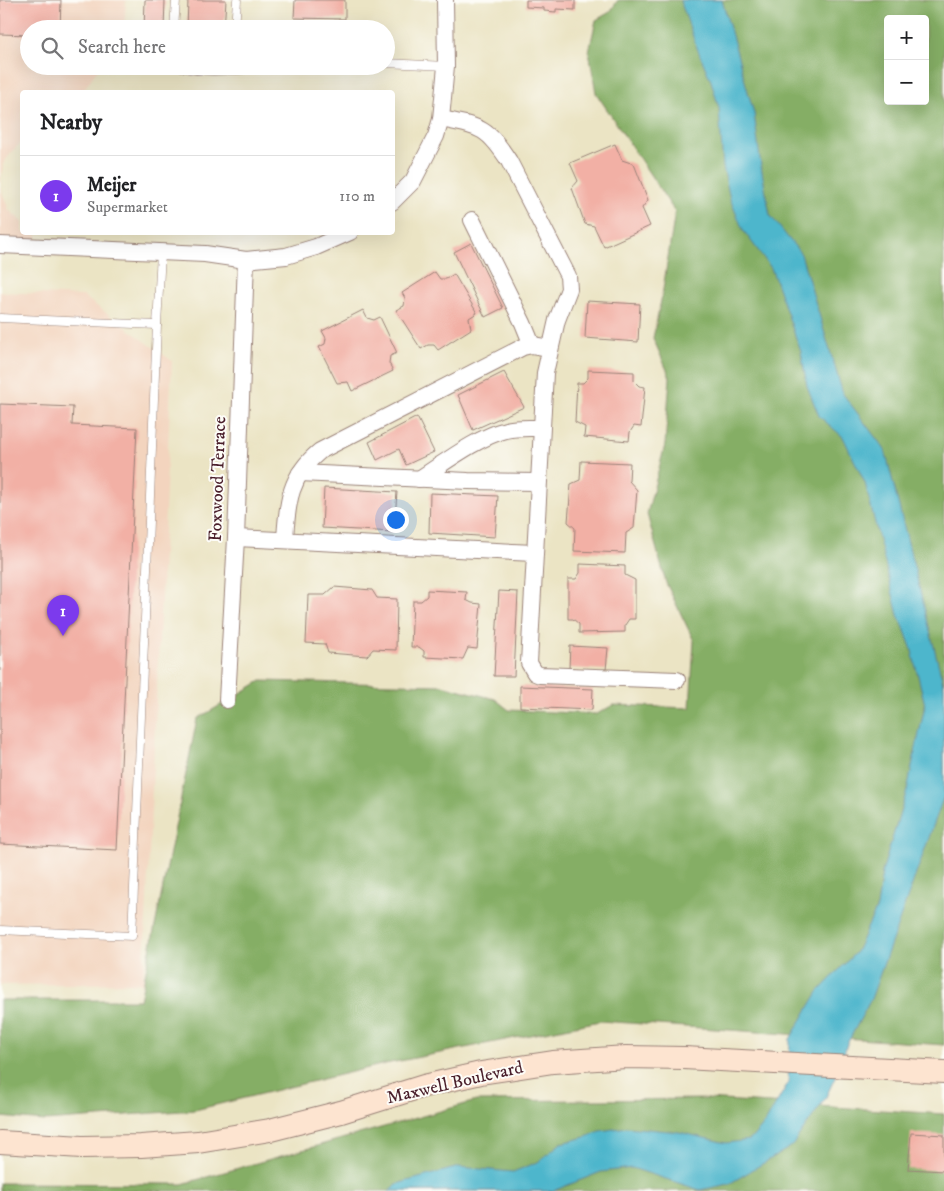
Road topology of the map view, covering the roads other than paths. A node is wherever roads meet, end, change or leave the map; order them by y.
1 (176, 0) edge
2 (237, 0) edge
3 (445, 0) edge
4 (175, 20) edge
5 (236, 20) edge
6 (395, 63) edge
7 (446, 66) junction
8 (441, 118) junction
9 (395, 199) edge
10 (472, 220) dead end
11 (343, 235) edge
12 (0, 245) edge
13 (161, 252) junction
14 (246, 260) junction
15 (0, 318) edge
16 (157, 325) junction
17 (532, 345) junction
18 (550, 348) junction
19 (541, 428) junction
20 (300, 473) junction
21 (419, 479) junction
22 (538, 482) junction
23 (236, 538) junction
24 (286, 539) junction
25 (534, 553) junction
26 (677, 680) dead end
27 (227, 700) dead end
28 (0, 930) edge
29 (944, 1072) edge
30 (0, 1142) edge

1 - 4 lane
2 - 5 lane
3 - 7 street
6 - 7 lane
7 - 8 street
8 - 9 street
8 - 18 street
10 - 17 street
11 - 14 street
12 - 13 street
13 - 14 street
13 - 16 lane
14 - 23 street, Foxwood Terrace
15 - 16 lane
16 - 28 lane
17 - 18 street
17 - 20 street
18 - 19 street
19 - 21 street
19 - 22 street
20 - 21 street
20 - 24 street
21 - 22 street
22 - 25 street
23 - 24 street
23 - 27 street, Foxwood Terrace
24 - 25 street
25 - 26 street
29 - 30 street, Maxwell Boulevard

